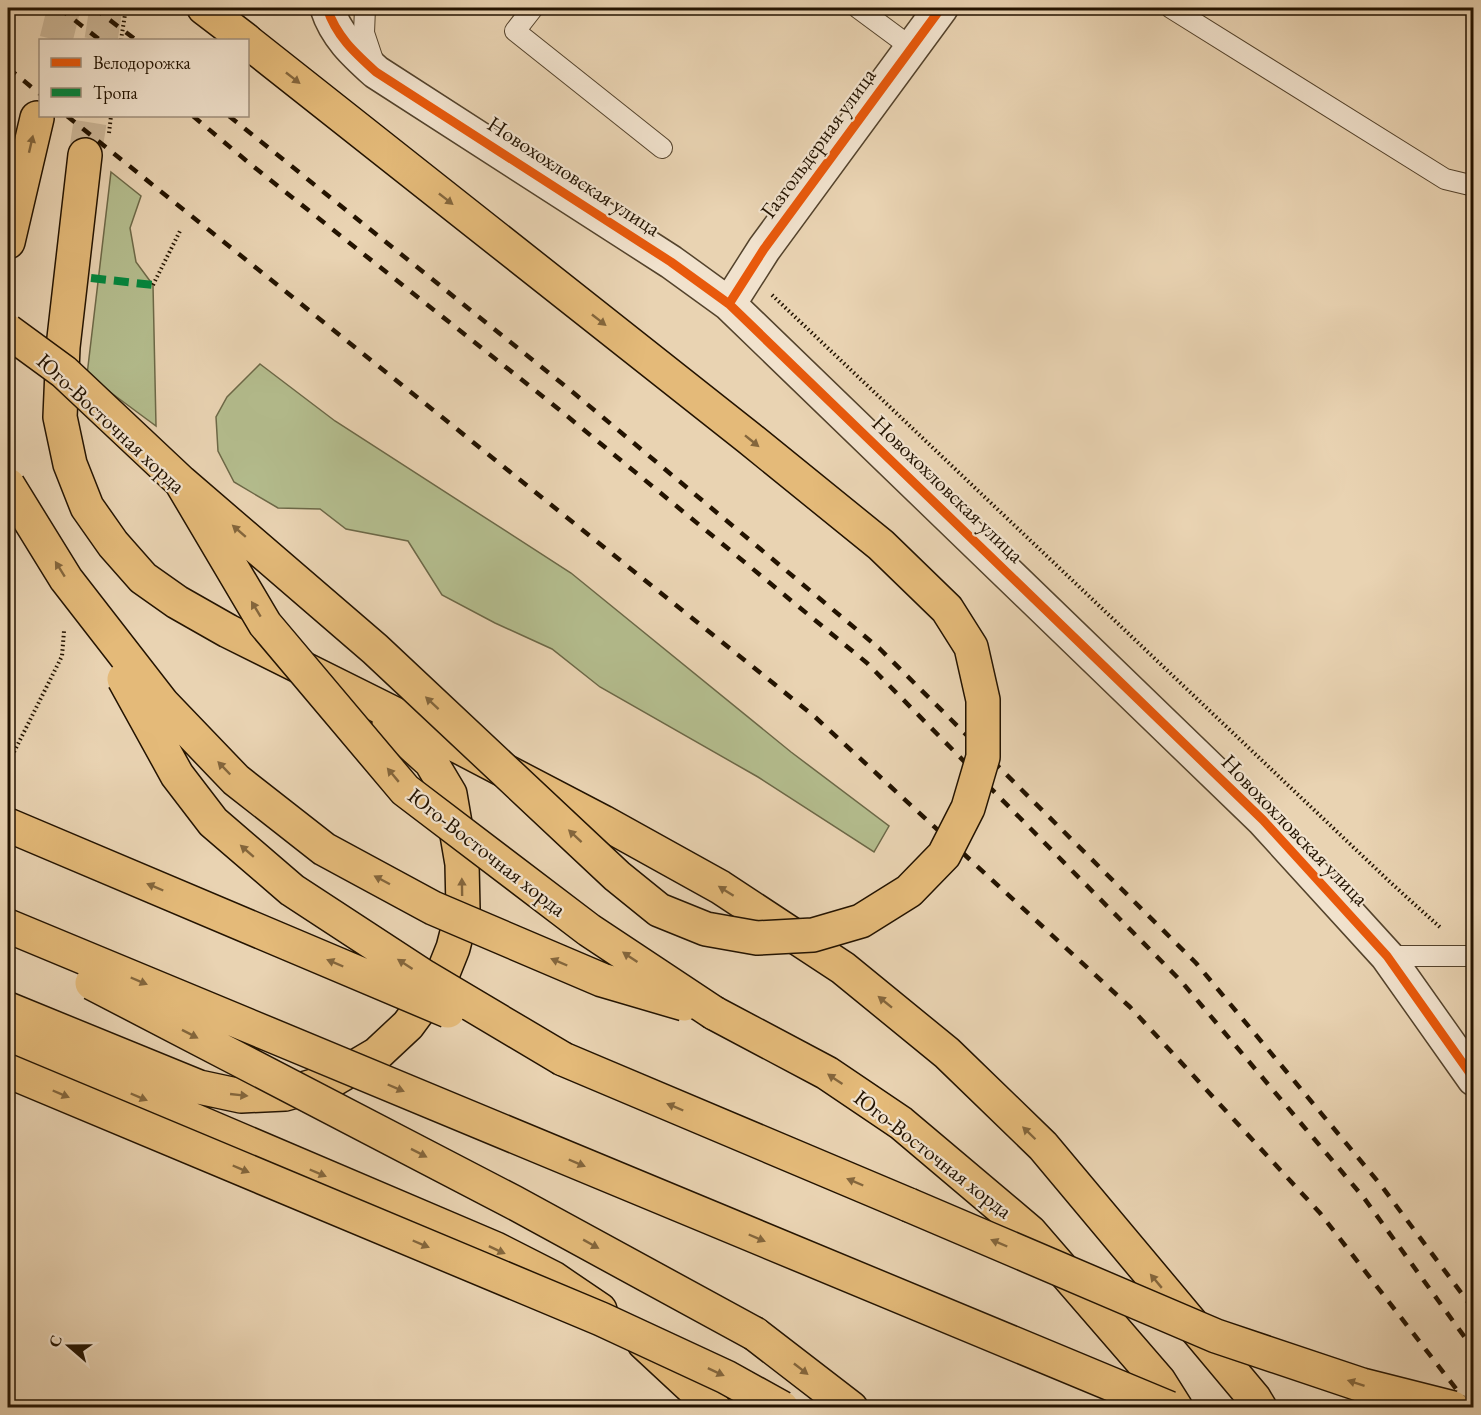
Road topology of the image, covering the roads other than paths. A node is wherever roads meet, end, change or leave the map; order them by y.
1 (204, 8) edge
2 (327, 8) edge
3 (365, 8) edge
4 (533, 8) edge
5 (858, 8) edge
6 (941, 8) edge
7 (1171, 8) edge
8 (244, 39) edge
9 (249, 43) edge
10 (912, 48) junction
11 (376, 72) junction
12 (37, 118) dead end
13 (662, 148) dead end
14 (86, 155) tunnel mouth
15 (1473, 186) edge
16 (8, 242) edge
17 (729, 304) junction
18 (8, 331) edge
19 (181, 482) junction
20 (8, 485) edge
21 (74, 611) junction
22 (359, 696) junction
23 (8, 825) edge
24 (8, 926) edge
25 (8, 939) edge
26 (1387, 956) junction
27 (1472, 956) edge
28 (8, 1009) edge
29 (714, 1013) junction
30 (8, 1041) edge
31 (563, 1059) junction
32 (8, 1071) edge
33 (1473, 1079) edge
34 (1164, 1394) edge
35 (714, 1407) edge
36 (782, 1407) edge
37 (851, 1407) edge
38 (1176, 1407) edge
39 (1260, 1407) edge
40 (1453, 1407) edge

1 - 8 main road
2 - 11 street, Новохохловская улица
3 - 11 lane
4 - 13 lane
5 - 10 lane
6 - 10 street, Газгольдерная улица
7 - 15 lane
9 -> 19 main road, bridge
10 - 17 street, Газгольдерная улица
11 - 17 street, Новохохловская улица
16 -> 12 main road
14 - 22 main road
17 - 26 street, Новохохловская улица
18 - 19 main road, Юго-Восточная хорда, bridge
29 -> 19 main road, Юго-Восточная хорда, bridge
21 -> 20 main road, bridge
29 -> 21 main road, bridge
31 -> 21 main road, bridge
28 -> 22 main road, bridge
39 -> 22 main road
31 -> 23 main road, Юго-Восточная хорда, bridge
24 -> 34 main road, bridge
25 -> 37 main road, bridge
26 - 27 lane
26 - 33 street, Новохохловская улица
34 -> 29 main road, Юго-Восточная хорда, bridge
30 -> 35 main road
40 -> 31 main road, Юго-Восточная хорда, bridge
32 -> 36 main road, bridge
34 - 38 main road, Юго-Восточная хорда

